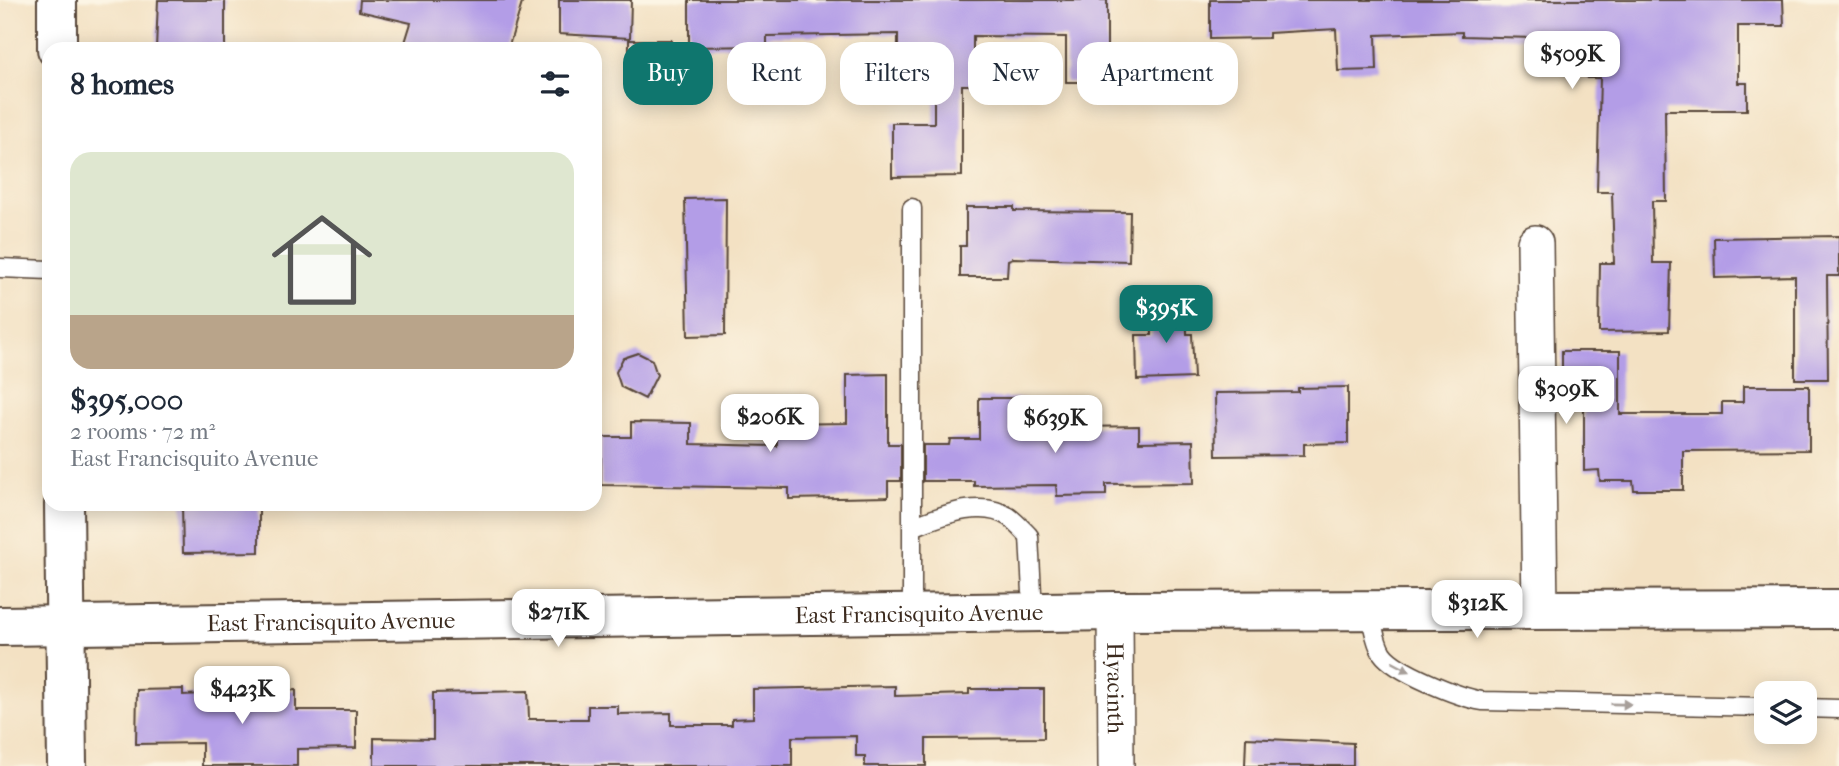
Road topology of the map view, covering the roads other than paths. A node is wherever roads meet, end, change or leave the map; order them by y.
1 (57, 0) edge
2 (57, 42) edge
3 (912, 208) dead end
4 (1535, 243) dead end
5 (0, 268) edge
6 (42, 270) edge
7 (64, 511) edge
8 (912, 527) junction
9 (1540, 610) junction
10 (1839, 610) edge
11 (1115, 611) junction
12 (1369, 611) junction
13 (1032, 612) junction
14 (912, 614) junction
15 (0, 626) edge
16 (66, 627) junction
17 (1754, 708) edge
18 (1817, 708) edge
19 (1839, 709) edge
20 (67, 766) edge
21 (1116, 766) edge

1 - 2 street
3 - 8 lane
4 - 9 street
5 - 6 lane
7 - 16 street
8 - 13 lane
8 - 14 lane
9 - 10 street, East Francisquito Avenue
9 - 12 street, East Francisquito Avenue
11 - 12 street, East Francisquito Avenue
11 - 13 street, East Francisquito Avenue
11 - 21 street, Hyacinth
12 -> 17 lane
13 - 14 street, East Francisquito Avenue
14 - 16 street, East Francisquito Avenue
15 - 16 street, East Francisquito Avenue
16 - 20 street
18 - 19 lane

